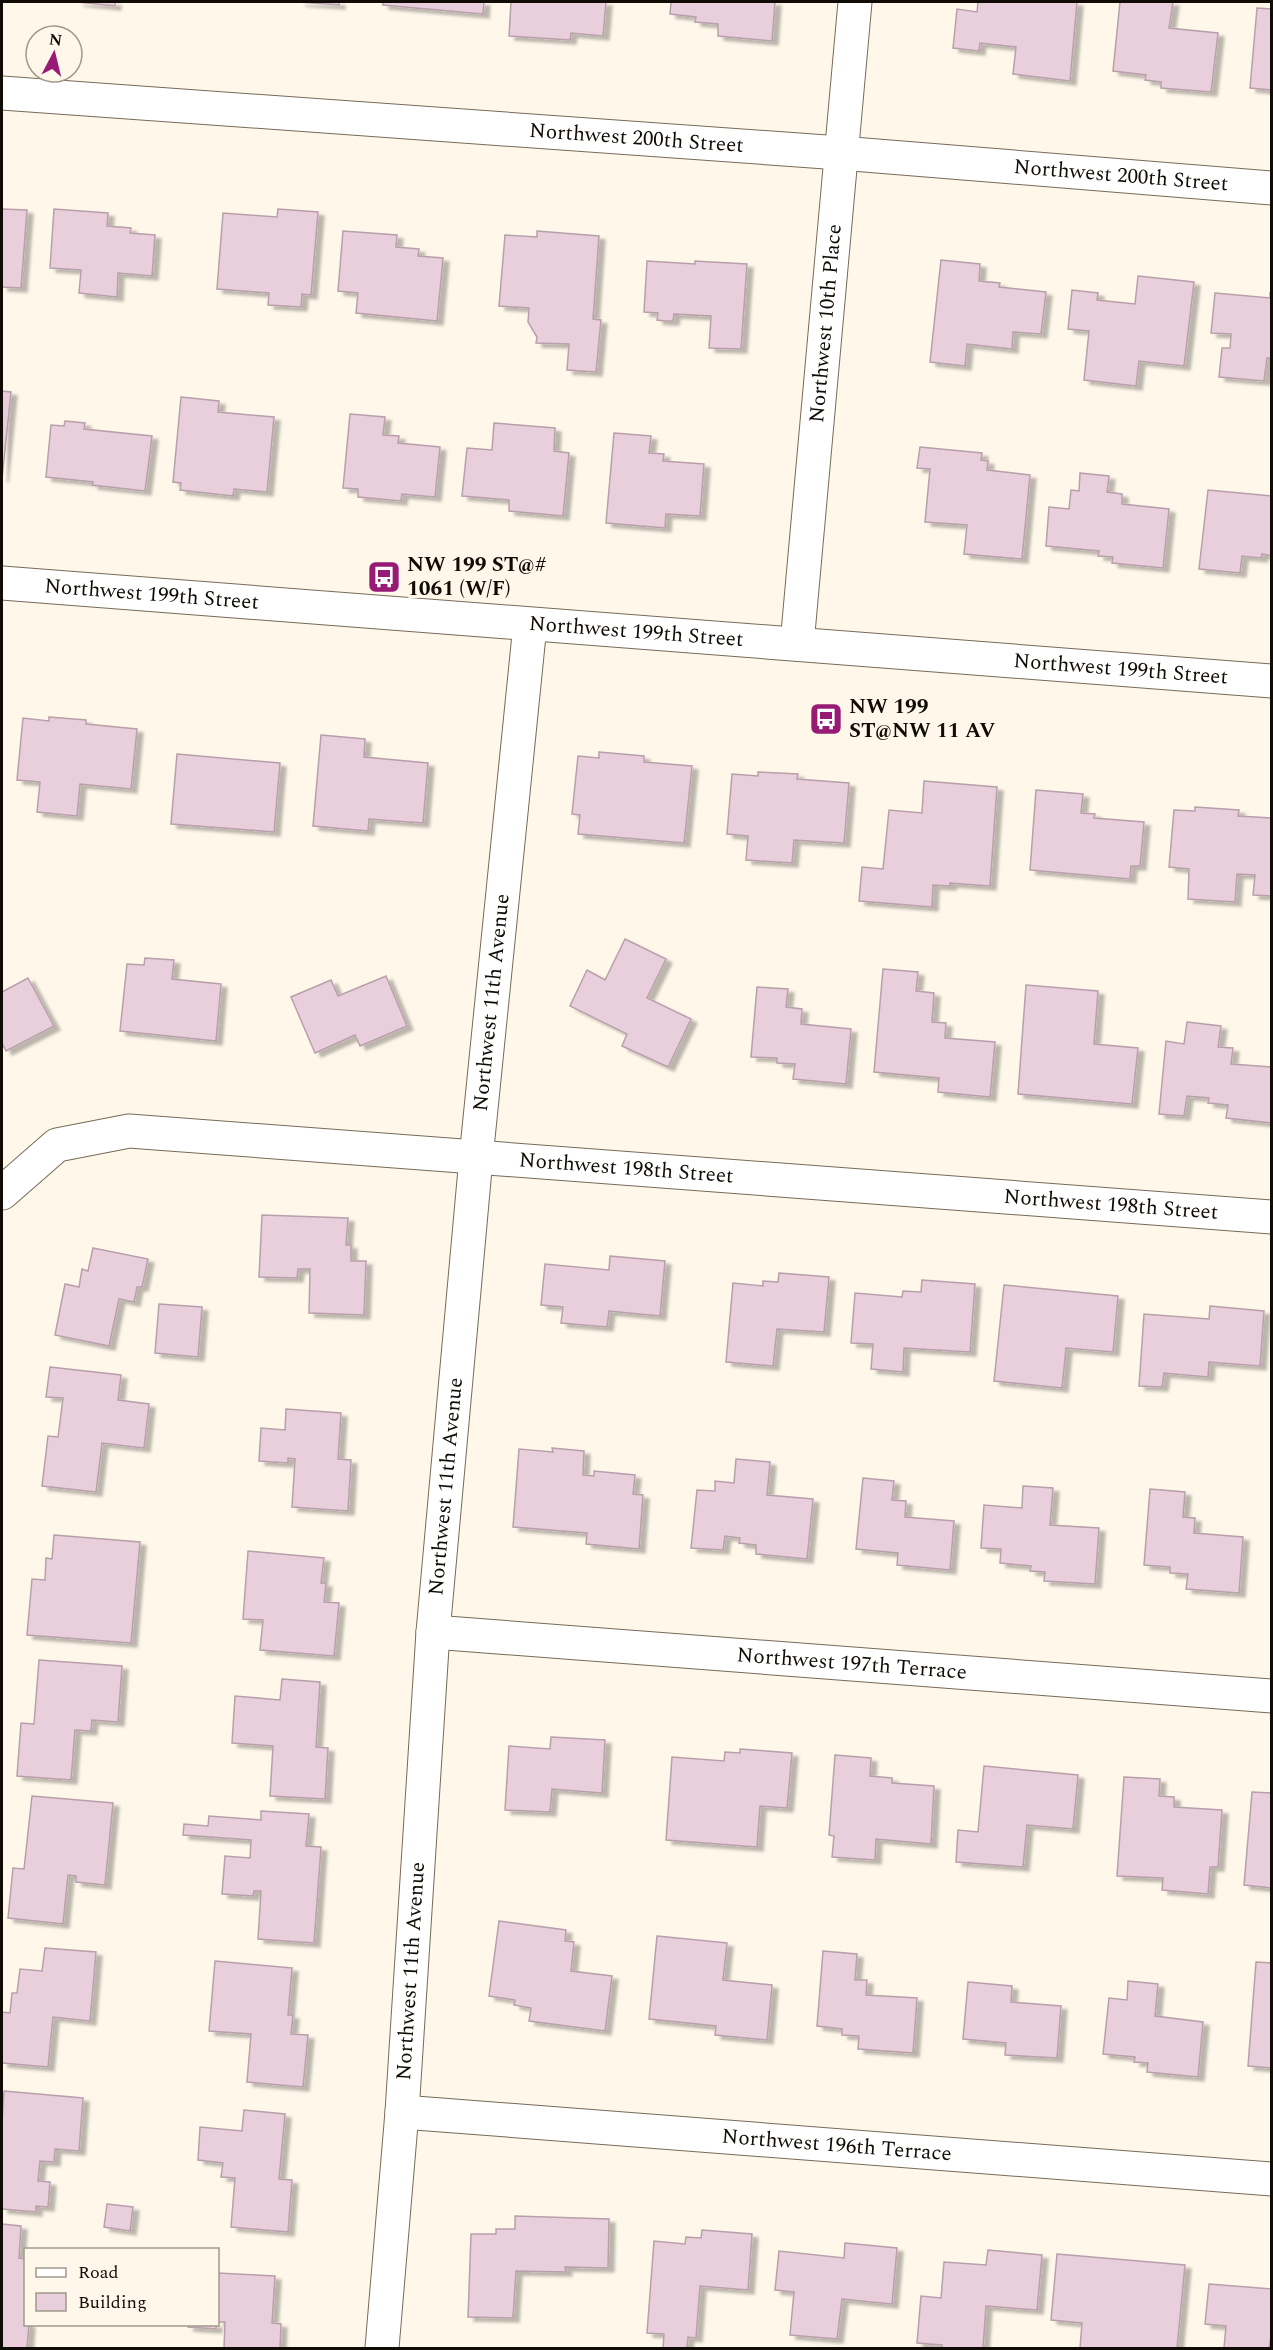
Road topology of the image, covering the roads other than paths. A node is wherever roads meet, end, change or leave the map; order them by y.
1 (855, 2) edge
2 (2, 93) edge
3 (840, 153) junction
4 (1272, 189) edge
5 (2, 583) edge
6 (530, 625) junction
7 (796, 644) junction
8 (1272, 681) edge
9 (476, 1158) junction
10 (2, 1193) edge
11 (1272, 1217) edge
12 (433, 1632) junction
13 (1272, 1696) edge
14 (402, 2112) junction
15 (1272, 2179) edge
16 (382, 2349) edge

1 - 3 street, Northwest 10th Place
2 - 3 street, Northwest 200th Street
3 - 4 street, Northwest 200th Street
3 - 7 street, Northwest 10th Place
5 - 6 street, Northwest 199th Street
6 - 7 street, Northwest 199th Street
6 - 9 street, Northwest 11th Avenue
7 - 8 street, Northwest 199th Street
9 - 10 street, Northwest 198th Street
9 - 11 street, Northwest 198th Street
9 - 12 street, Northwest 11th Avenue
12 - 13 street, Northwest 197th Terrace
12 - 14 street, Northwest 11th Avenue
14 - 15 street, Northwest 196th Terrace
14 - 16 street, Northwest 11th Avenue

